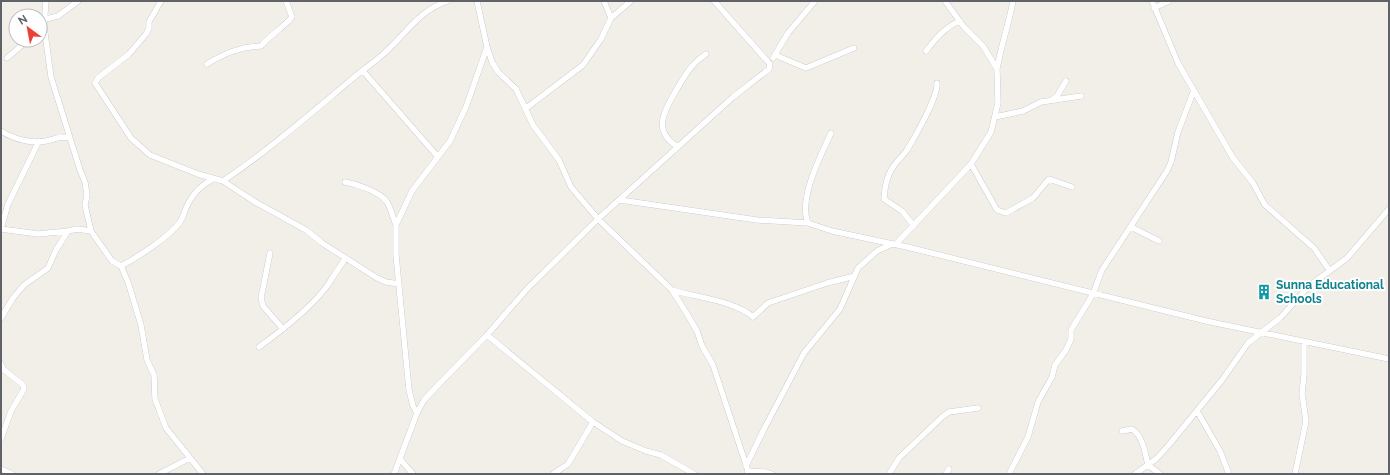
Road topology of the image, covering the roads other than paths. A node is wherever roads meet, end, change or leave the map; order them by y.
1 (78, 1) edge
2 (162, 1) edge
3 (286, 1) edge
4 (448, 1) edge
5 (477, 1) edge
6 (604, 1) edge
7 (631, 1) edge
8 (714, 1) edge
9 (815, 1) edge
10 (945, 1) edge
11 (1013, 1) edge
12 (1152, 1) edge
13 (1169, 1) edge
14 (1154, 8) junction
15 (48, 18) edge
16 (611, 18) junction
17 (960, 21) junction
18 (487, 47) junction
19 (19, 48) edge
20 (46, 48) edge
21 (854, 48) dead end
22 (926, 51) dead end
23 (706, 54) dead end
24 (775, 56) junction
25 (7, 58) dead end
26 (207, 64) dead end
27 (770, 64) junction
28 (997, 69) junction
29 (363, 71) junction
30 (1066, 81) dead end
31 (938, 83) dead end
32 (1194, 90) junction
33 (1081, 96) dead end
34 (1052, 100) junction
35 (525, 109) junction
36 (994, 116) junction
37 (1, 131) edge
38 (831, 132) dead end
39 (70, 138) junction
40 (39, 141) junction
41 (678, 147) junction
42 (438, 157) junction
43 (971, 164) junction
44 (213, 179) junction
45 (223, 181) junction
46 (345, 182) dead end
47 (1072, 187) dead end
48 (620, 200) junction
49 (1389, 209) edge
50 (598, 219) junction
51 (808, 223) junction
52 (396, 225) junction
53 (914, 226) junction
54 (1131, 227) junction
55 (1, 229) edge
56 (68, 231) junction
57 (91, 231) junction
58 (1159, 241) dead end
59 (894, 244) junction
60 (270, 253) dead end
61 (346, 258) junction
62 (121, 266) junction
63 (1330, 271) junction
64 (855, 276) junction
65 (399, 284) junction
66 (672, 290) junction
67 (1093, 294) junction
68 (1, 318) edge
69 (283, 329) junction
70 (1260, 333) junction
71 (487, 335) junction
72 (1304, 342) junction
73 (259, 346) dead end
74 (1389, 359) edge
75 (1, 364) edge
76 (978, 408) dead end
77 (1197, 411) junction
78 (417, 413) junction
79 (593, 422) junction
80 (1122, 431) dead end
81 (1, 439) edge
82 (190, 458) junction
83 (400, 459) junction
84 (1148, 465) junction
85 (1, 469) edge
86 (747, 470) edge
87 (10, 474) edge
88 (158, 474) edge
89 (202, 474) edge
90 (394, 474) edge
91 (413, 474) edge
92 (554, 474) edge
93 (694, 474) edge
94 (772, 474) edge
95 (889, 474) edge
96 (1009, 474) edge
97 (1135, 474) edge
98 (1160, 474) edge
99 (1229, 474) edge
100 (1295, 474) edge

1 - 15 street
2 - 44 street
3 - 26 street
4 - 29 street
5 - 18 street
6 - 16 street
7 - 16 street
8 - 27 street
9 - 24 street
10 - 17 street
11 - 28 street
12 - 14 street
13 - 14 street
14 - 32 street
16 - 35 street
17 - 22 street
17 - 28 street
18 - 35 street
18 - 42 street
19 - 25 street
20 - 39 street
21 - 24 street
23 - 41 street
24 - 27 street
27 - 41 street
28 - 36 street
29 - 42 street
29 - 45 street
30 - 34 street
31 - 53 street
32 - 54 street
32 - 63 street
33 - 34 street
34 - 36 street
35 - 50 street
36 - 43 street
37 - 40 street
38 - 51 street
39 - 40 street
39 - 57 street
40 - 55 street
41 - 48 street
42 - 52 street
43 - 47 street
43 - 53 street
44 - 45 street
44 - 62 street
45 - 61 street
46 - 52 street
48 - 50 street
48 - 51 street
49 - 63 street
50 - 66 street
50 - 71 street
51 - 59 street
52 - 65 street
53 - 59 street
54 - 58 street
54 - 67 street
55 - 56 street
56 - 57 street
56 - 68 street
57 - 62 street
59 - 64 street
59 - 67 street
60 - 69 street
61 - 65 street
61 - 69 street
62 - 82 street
63 - 70 street
64 - 66 street
64 - 86 street
65 - 78 street
66 - 86 street
67 - 70 street
67 - 96 street
69 - 73 street
70 - 72 street
70 - 77 street
71 - 78 street
71 - 79 street
72 - 74 street
72 - 100 street
75 - 81 street
76 - 95 street
77 - 84 street
77 - 99 street
78 - 83 street
79 - 92 street
79 - 93 street
80 - 84 street
82 - 88 street
82 - 89 street
83 - 90 street
83 - 91 street
84 - 97 street
84 - 98 street
85 - 87 street
86 - 94 street

